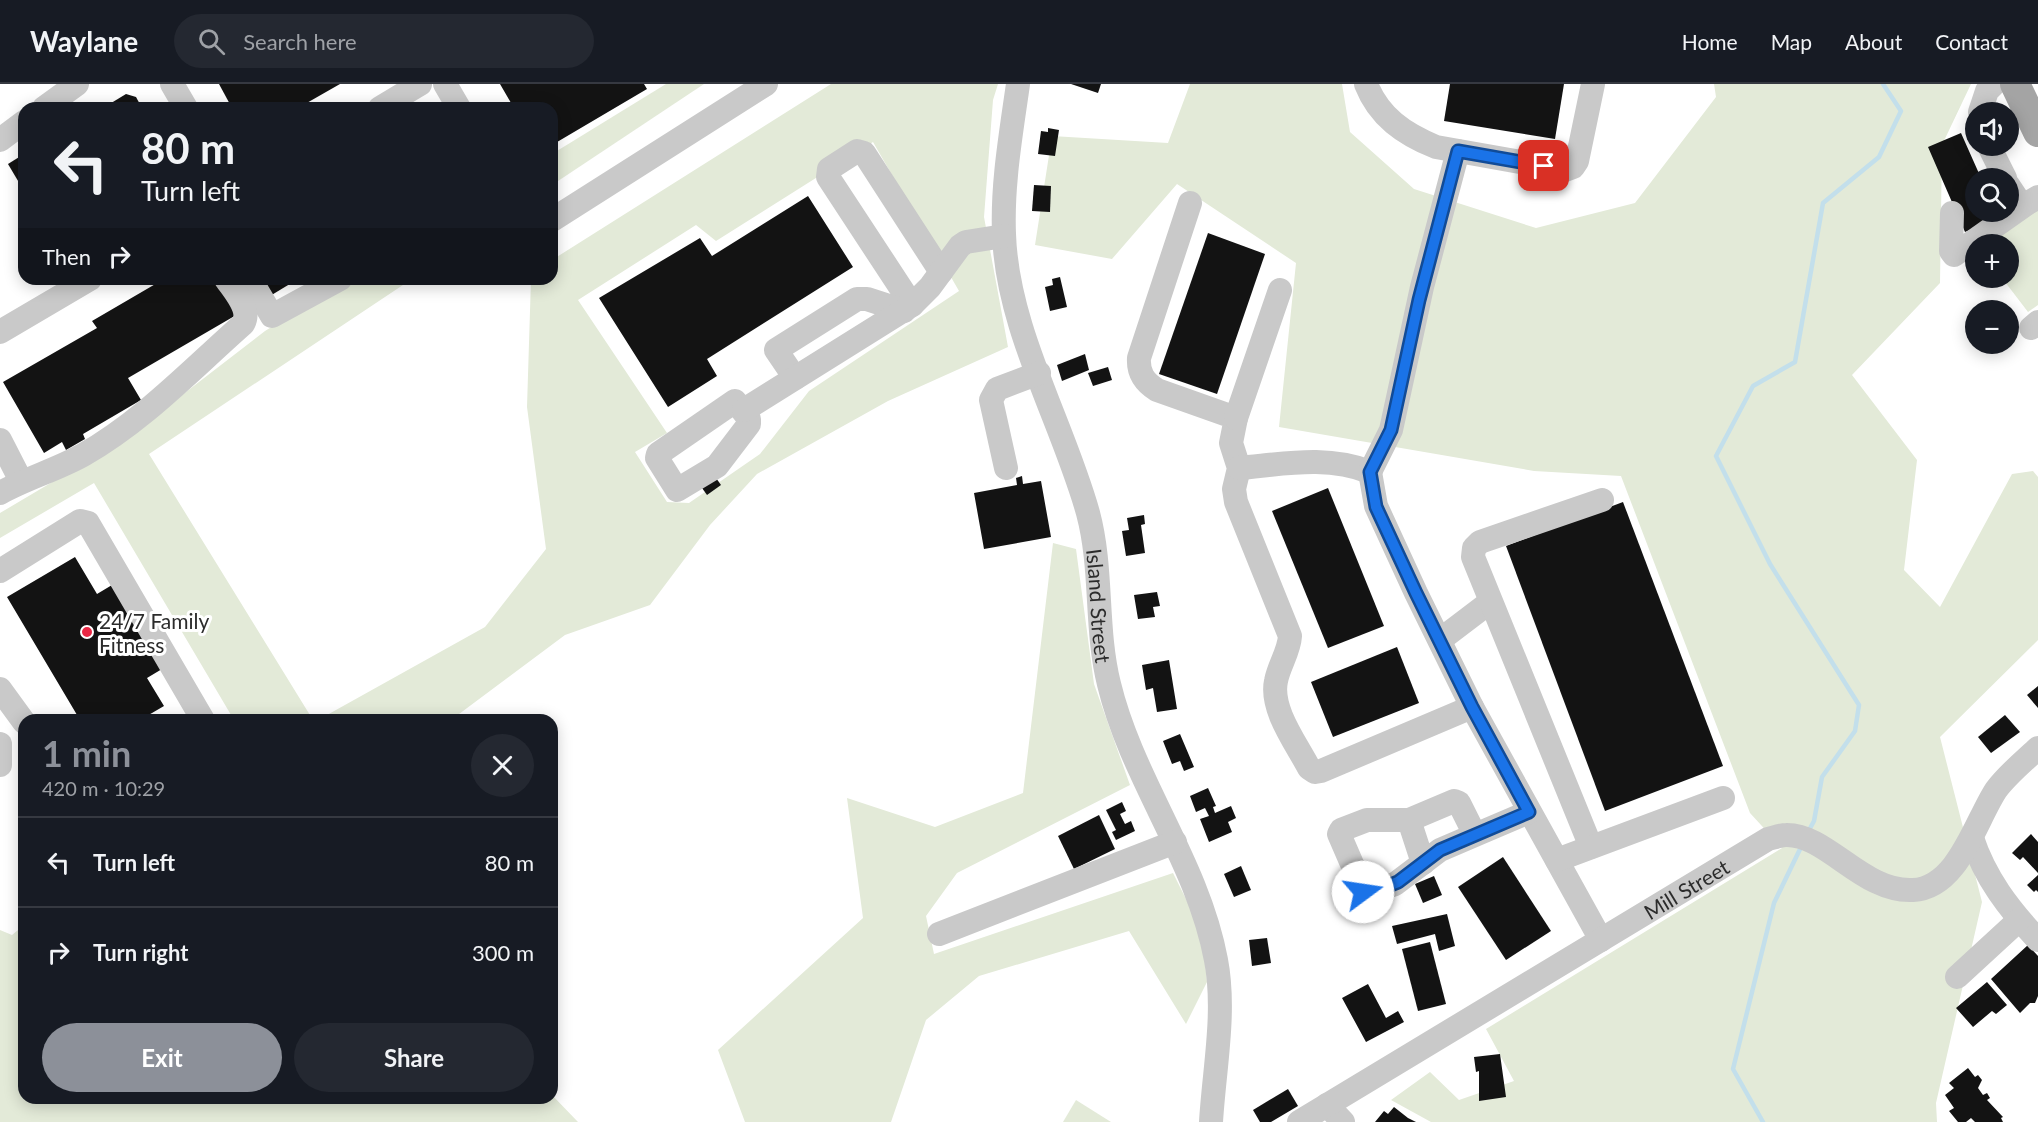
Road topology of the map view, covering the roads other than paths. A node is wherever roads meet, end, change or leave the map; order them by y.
1 (77, 84) edge
2 (172, 84) edge
3 (420, 84) edge
4 (445, 84) edge
5 (766, 84) edge
6 (1018, 84) edge
7 (1366, 84) edge
8 (1593, 84) edge
9 (1994, 84) edge
10 (2015, 84) edge
11 (390, 96) edge
12 (52, 102) edge
13 (182, 102) edge
14 (456, 102) edge
15 (1983, 102) edge
16 (18, 126) edge
17 (2038, 132) edge
18 (0, 140) edge
19 (1458, 151) junction
20 (2034, 200) edge
21 (2019, 202) edge
22 (1190, 203) dead end
23 (1952, 213) dead end
24 (558, 216) edge
25 (1004, 236) junction
26 (941, 272) junction
27 (76, 285) edge
28 (230, 285) edge
29 (254, 285) edge
30 (329, 285) edge
31 (1280, 290) dead end
32 (908, 308) junction
33 (0, 332) edge
34 (1039, 373) junction
35 (795, 378) junction
36 (744, 410) dead end
37 (1236, 418) junction
38 (0, 440) edge
39 (1006, 468) dead end
40 (1239, 468) junction
41 (1370, 472) junction
42 (21, 481) junction
43 (0, 494) edge
44 (1602, 500) dead end
45 (0, 571) edge
46 (1490, 602) junction
47 (1440, 640) junction
48 (0, 689) edge
49 (1472, 707) junction
50 (18, 714) edge
51 (194, 714) edge
52 (0, 744) edge
53 (2038, 748) edge
54 (0, 765) edge
55 (1724, 798) dead end
56 (1529, 812) junction
57 (1409, 820) junction
58 (1475, 835) junction
59 (1972, 838) junction
60 (1175, 842) junction
61 (1591, 846) junction
62 (1557, 860) junction
63 (1423, 863) junction
64 (2019, 920) junction
65 (939, 934) dead end
66 (1600, 940) junction
67 (2038, 940) edge
68 (1957, 977) dead end
69 (1335, 1114) edge
70 (1211, 1122) edge
71 (1299, 1122) edge

1 - 12 street
2 - 13 street
3 - 11 street
4 - 14 street
5 - 24 street
6 - 25 street, Island Street
7 - 19 street
8 - 19 street
9 - 15 street
10 - 17 main road
16 - 18 street
19 - 41 street
20 - 21 street
20 - 23 street
22 - 37 street
25 - 26 street
25 - 34 street, Island Street
26 - 32 street
26 - 32 street
27 - 33 street
28 - 42 street
29 - 30 street
31 - 37 street
32 - 35 street
32 - 35 street
34 - 39 street
34 - 60 street, Island Street
35 - 36 street
37 - 40 street
38 - 42 street
40 - 41 street
40 - 49 street
41 - 47 street
42 - 43 street
44 - 46 street
45 - 51 street
46 - 47 street
46 - 61 street
47 - 49 street
48 - 50 street
49 - 56 street
52 - 54 street
53 - 59 street, Mill Street
55 - 61 street
56 - 58 street
56 - 62 street
57 - 58 street
57 - 63 street
57 - 63 street
58 - 63 street
59 - 64 street
59 - 66 street, Mill Street
60 - 65 street
60 - 70 street, Island Street
61 - 62 street
62 - 66 street
64 - 67 street
64 - 68 street
66 - 69 street, Mill Street
69 - 71 street, Mill Street

